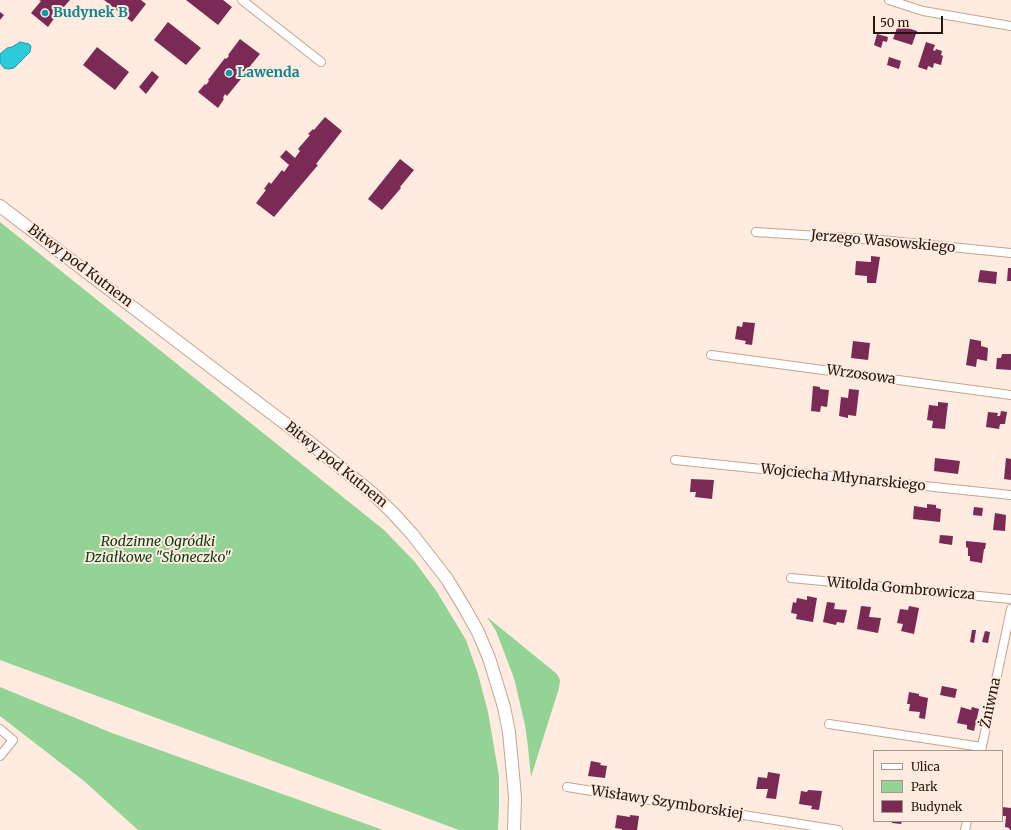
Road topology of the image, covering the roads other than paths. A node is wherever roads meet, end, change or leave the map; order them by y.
1 (242, 0) edge
2 (889, 0) edge
3 (1011, 26) edge
4 (321, 62) dead end
5 (0, 206) edge
6 (756, 232) dead end
7 (1011, 253) edge
8 (711, 355) dead end
9 (1011, 395) edge
10 (675, 460) dead end
11 (1011, 496) edge
12 (791, 578) dead end
13 (1011, 600) edge
14 (1011, 609) edge
15 (829, 724) dead end
16 (0, 729) edge
17 (982, 749) edge
18 (0, 756) edge
19 (567, 787) dead end
20 (514, 830) edge
21 (838, 830) edge

1 - 4 street
2 - 3 street
5 - 20 main road, Bitwy pod Kutnem
6 - 7 street, Jerzego Wasowskiego
8 - 9 street, Wrzosowa
10 - 11 street, Wojciecha Młynarskiego
12 - 13 street, Witolda Gombrowicza
14 - 17 street, Żniwna
15 - 17 street
16 - 18 street
19 - 21 street, Wisławy Szymborskiej

